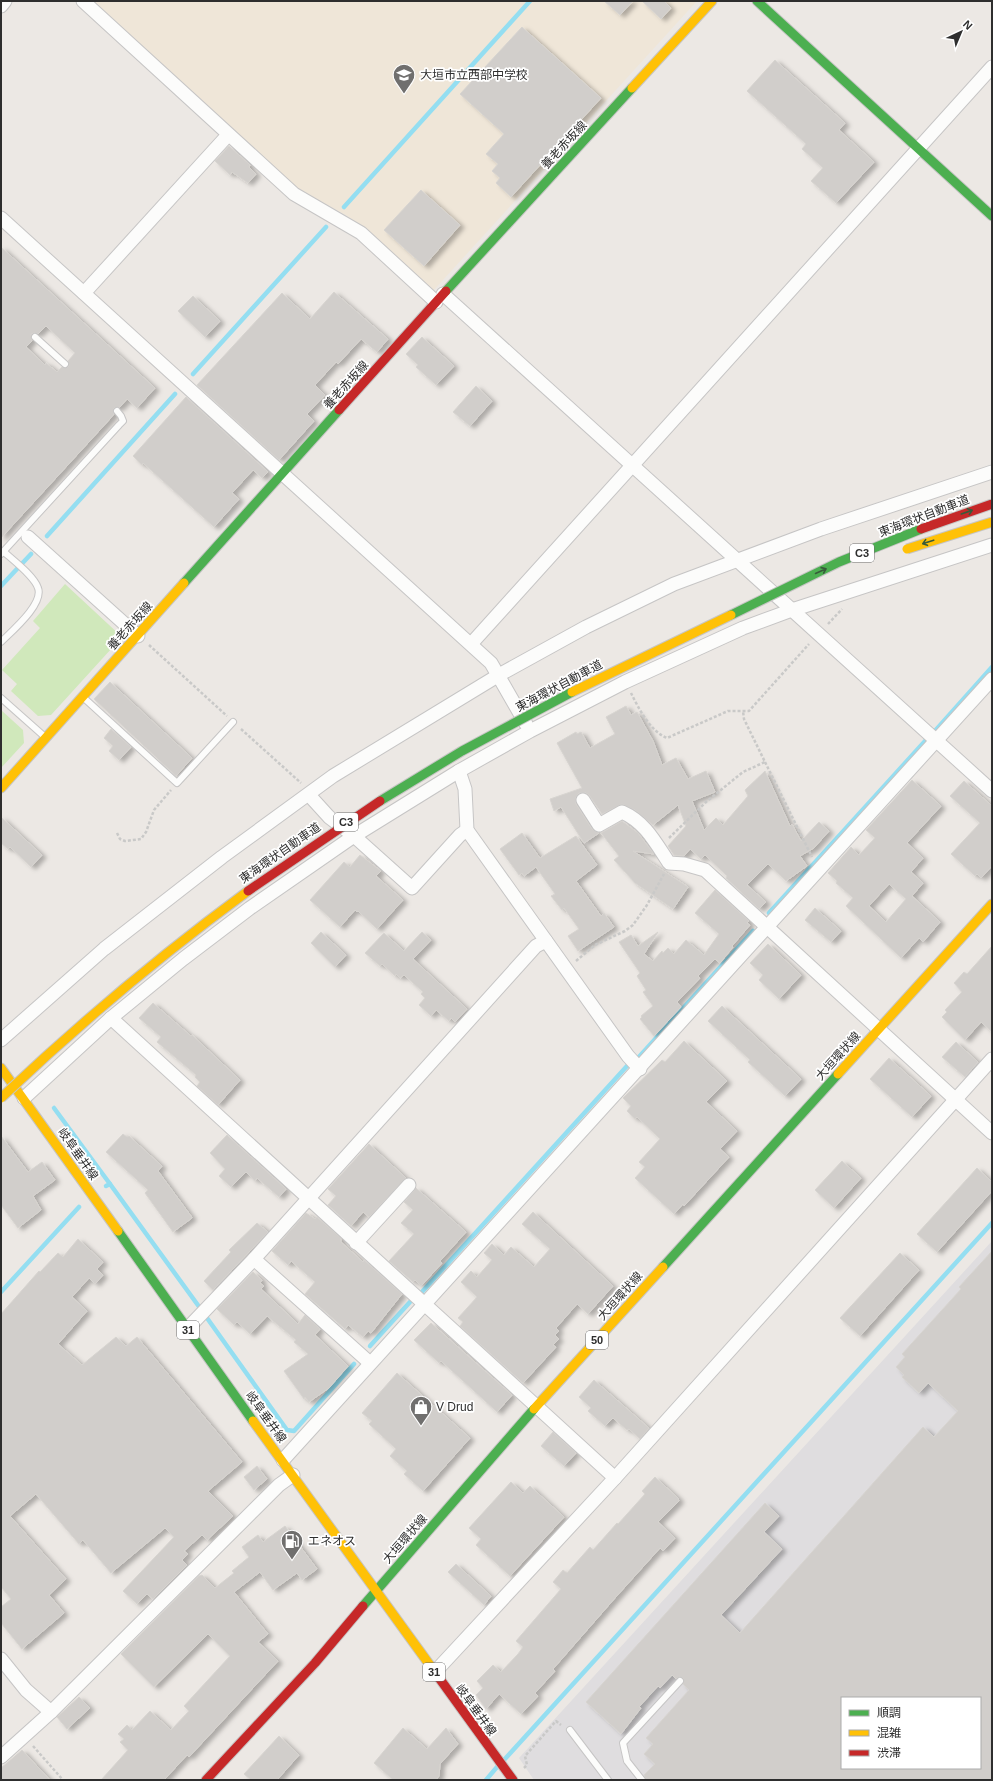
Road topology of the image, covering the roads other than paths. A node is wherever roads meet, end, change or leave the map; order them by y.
1 (5, 1) edge
2 (83, 1) edge
3 (712, 1) edge
4 (757, 1) edge
5 (1, 6) edge
6 (992, 67) edge
7 (228, 135) junction
8 (918, 148) junction
9 (992, 216) edge
10 (1, 218) edge
11 (84, 293) junction
12 (440, 298) junction
13 (36, 337) dead end
14 (65, 364) dead end
15 (117, 411) dead end
16 (631, 466) junction
17 (992, 472) edge
18 (283, 473) junction
19 (992, 504) edge
20 (992, 522) edge
21 (28, 537) dead end
22 (992, 545) edge
23 (2, 553) edge
24 (897, 553) dead end
25 (736, 561) junction
26 (831, 576) dead end
27 (792, 610) junction
28 (735, 612) junction
29 (138, 636) junction
30 (1, 642) edge
31 (471, 644) junction
32 (499, 675) junction
33 (992, 678) edge
34 (83, 697) junction
35 (1, 698) edge
36 (233, 722) dead end
37 (530, 731) junction
38 (46, 738) junction
39 (935, 740) junction
40 (459, 771) junction
41 (1, 788) edge
42 (992, 792) edge
43 (309, 795) junction
44 (583, 800) dead end
45 (467, 830) junction
46 (354, 836) junction
47 (992, 904) edge
48 (767, 928) junction
49 (546, 941) junction
50 (111, 1018) junction
51 (879, 1029) junction
52 (1, 1040) edge
53 (992, 1059) edge
54 (1, 1068) edge
55 (640, 1069) junction
56 (1, 1098) edge
57 (24, 1098) junction
58 (954, 1099) junction
59 (992, 1133) edge
60 (409, 1185) dead end
61 (308, 1199) junction
62 (356, 1243) junction
63 (254, 1259) junction
64 (424, 1305) junction
65 (187, 1329) junction
66 (370, 1363) junction
67 (537, 1406) junction
68 (283, 1460) junction
69 (293, 1475) junction
70 (615, 1478) junction
71 (375, 1591) junction
72 (1, 1659) edge
73 (434, 1673) junction
74 (680, 1681) dead end
75 (51, 1712) junction
76 (570, 1730) road end
77 (1, 1757) edge
78 (510, 1777) edge
79 (206, 1780) edge
80 (608, 1780) edge
81 (642, 1780) edge

1 - 5 street
2 - 7 street
3 - 12 main road, 養老赤坂線
4 - 8 main road
6 - 8 street
7 - 11 street
7 - 12 street
8 - 9 main road
8 - 16 street
10 - 11 street
11 - 18 street
12 - 16 street
12 - 18 main road, 養老赤坂線
13 - 14 lane
15 - 23 lane
16 - 25 street
16 - 31 street
17 - 25 street
18 - 29 main road, 養老赤坂線
18 - 31 street
28 -> 19 main road, 東海環状自動車道 / C3, bridge
20 -> 24 main road, 東海環状自動車道, bridge
21 - 29 street
22 - 27 street
23 - 30 lane
25 - 27 street
25 - 32 street
26 - 28 main road, 東海環状自動車道 / C3, bridge
27 - 37 street
27 - 39 street
28 - 56 main road, 東海環状自動車道 / C3, bridge
29 - 34 main road, 養老赤坂線
31 - 32 street
32 - 37 street
32 - 43 street
33 - 39 street
34 - 36 lane
34 - 38 main road, 養老赤坂線
35 - 38 lane
37 - 40 street
38 - 41 main road, 養老赤坂線
39 - 42 street
39 - 48 street
40 - 45 street
40 - 46 street
43 - 46 street
43 - 52 street
44 - 48 street
45 - 46 street
45 - 49 street
46 - 50 street
47 - 51 main road, 大垣環状線 / 50
48 - 51 street
48 - 55 street
49 - 55 street
49 - 61 street
50 - 57 street
50 - 61 street
51 - 58 street
51 - 67 main road, 大垣環状線 / 50
53 - 58 street
54 - 57 main road, 岐阜垂井線 / 31
55 - 64 street
57 - 65 main road, 岐阜垂井線 / 31
58 - 59 street
58 - 70 street
60 - 62 street
61 - 62 street
61 - 63 street
62 - 64 street
63 - 65 street
63 - 66 street
64 - 66 street
64 - 67 street
65 - 68 main road, 岐阜垂井線 / 31
66 - 68 street
67 - 70 street
67 - 71 main road, 大垣環状線 / 50
68 - 69 main road, 岐阜垂井線 / 31
69 - 71 main road, 岐阜垂井線 / 31
69 - 75 street
70 - 73 street
71 - 73 main road, 岐阜垂井線 / 31
71 - 79 main road, 大垣環状線 / 50
72 - 75 street
73 - 78 main road, 岐阜垂井線 / 31
74 - 81 lane
75 - 77 street
76 - 80 lane

